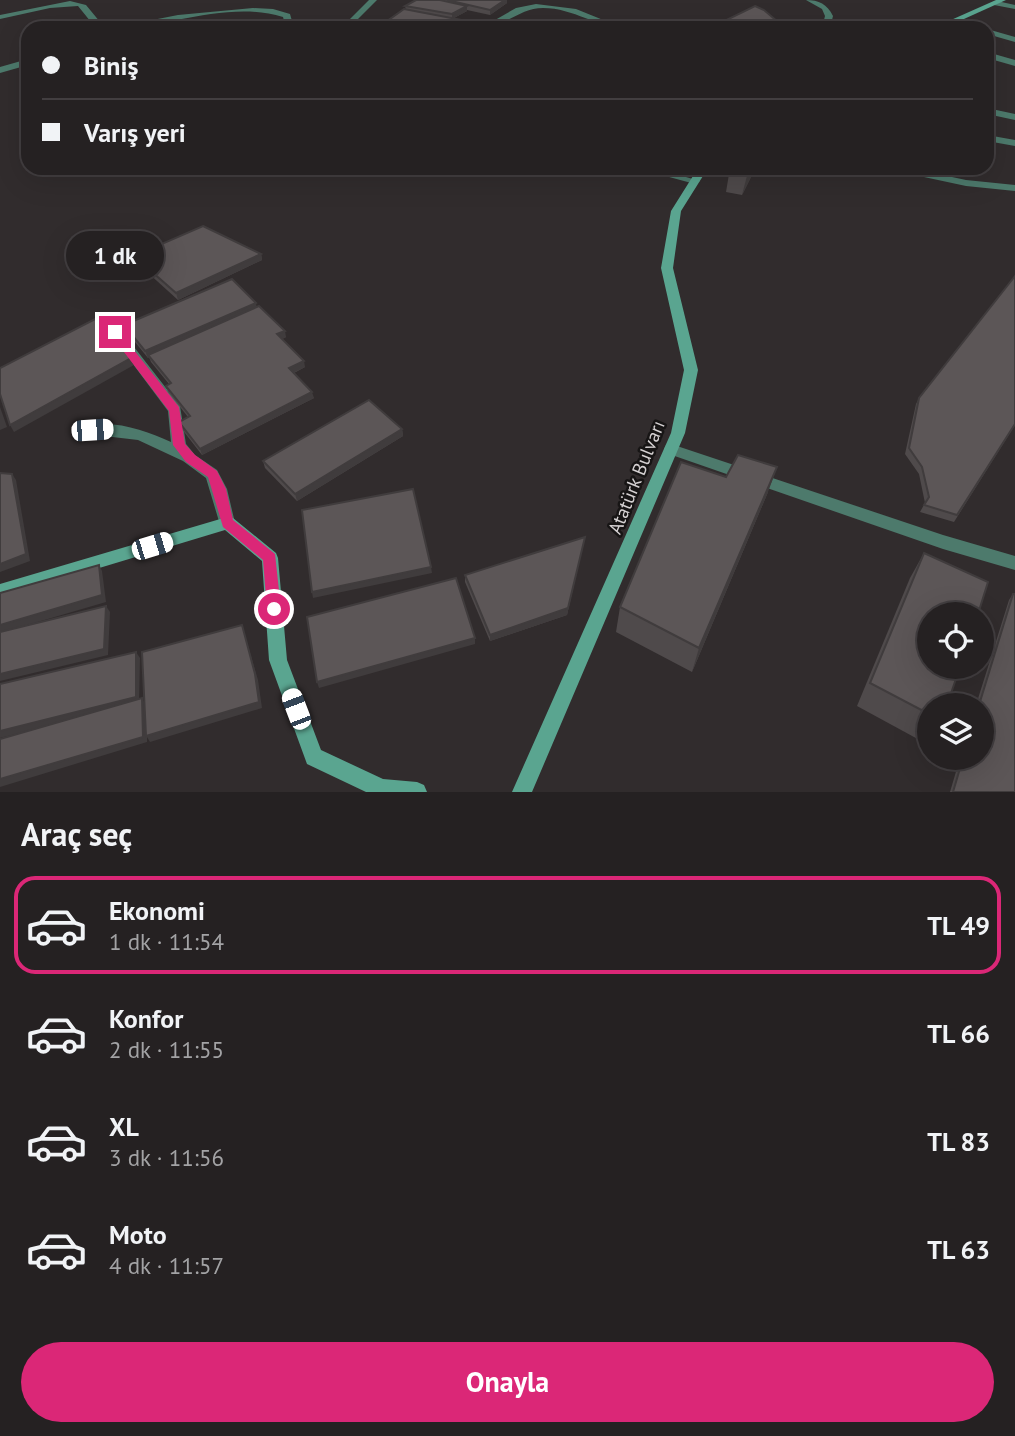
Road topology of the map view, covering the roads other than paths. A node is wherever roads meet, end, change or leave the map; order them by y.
1 (266, 0) edge
2 (373, 0) edge
3 (810, 0) edge
4 (1000, 1) edge
5 (82, 3) edge
6 (1015, 7) edge
7 (280, 12) junction
8 (0, 17) edge
9 (93, 21) edge
10 (163, 21) edge
11 (290, 21) edge
12 (352, 21) edge
13 (499, 21) edge
14 (601, 21) edge
15 (828, 21) edge
16 (954, 21) edge
17 (994, 33) edge
18 (1015, 40) edge
19 (994, 57) edge
20 (1015, 63) edge
21 (21, 64) edge
22 (0, 70) edge
23 (994, 112) edge
24 (1015, 117) edge
25 (994, 139) edge
26 (1015, 143) edge
27 (698, 175) edge
28 (929, 175) edge
29 (1015, 188) edge
30 (115, 332) edge
31 (92, 430) dead end
32 (671, 449) junction
33 (190, 459) junction
34 (228, 523) junction
35 (1015, 563) edge
36 (0, 591) edge
37 (417, 792) edge
38 (522, 792) edge

1 - 7 street
2 - 12 street
3 - 15 street
4 - 6 street
4 - 16 street
5 - 8 street
5 - 9 street
7 - 10 street
7 - 11 street
13 - 14 street
17 - 18 street
19 - 20 street
21 - 22 street
23 - 24 street
25 - 26 street
27 - 32 street, Atatürk Bulvarı
28 - 29 street
30 - 33 street
31 - 33 street
32 - 35 street
32 - 38 street, Atatürk Bulvarı
33 - 34 street
34 - 36 street
34 - 37 street

